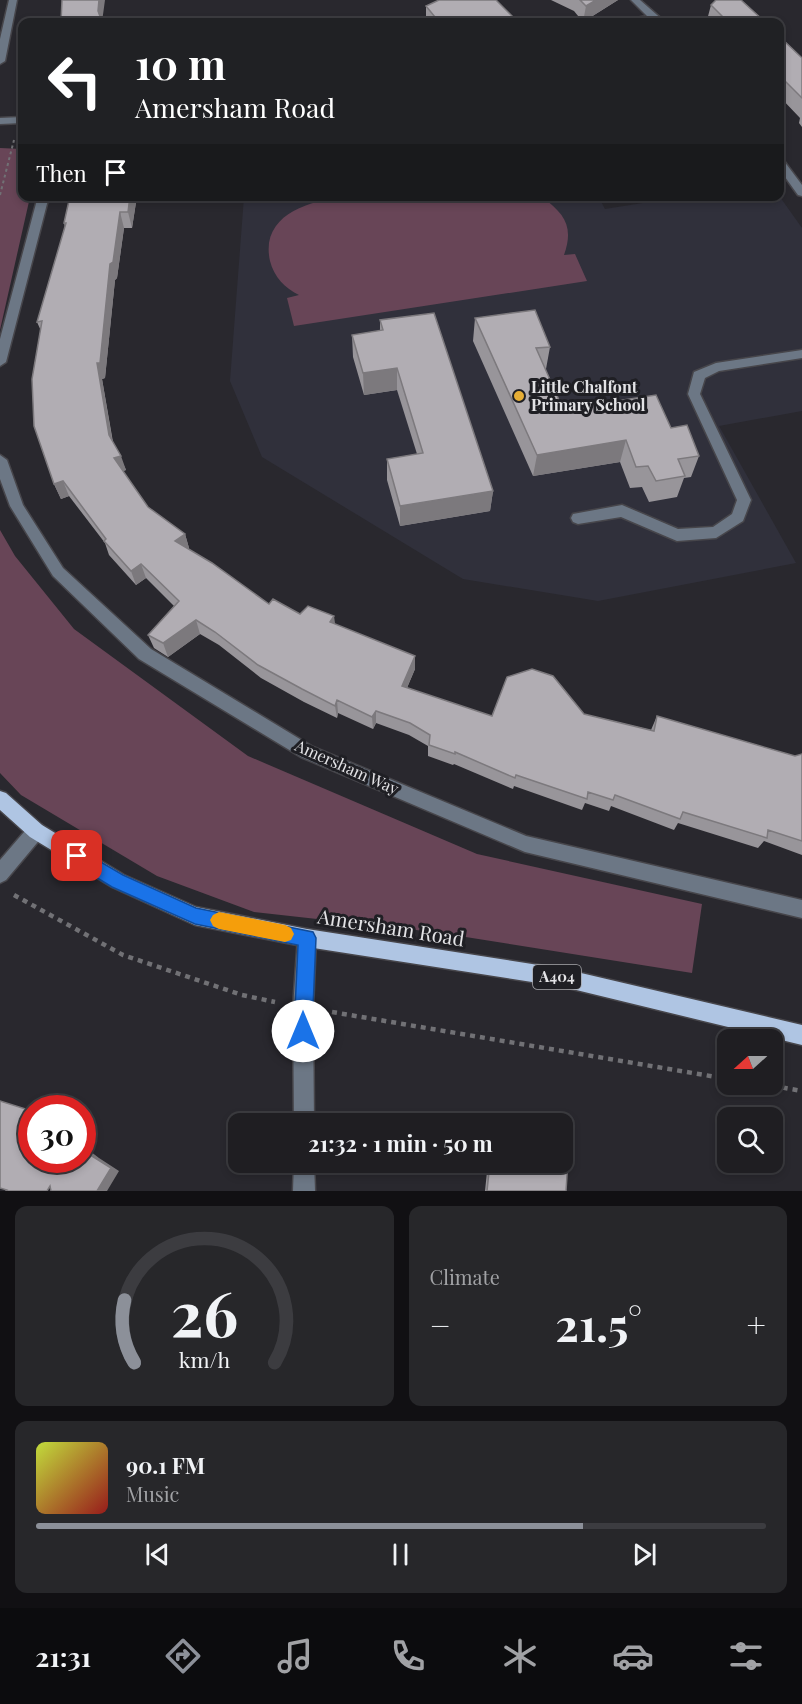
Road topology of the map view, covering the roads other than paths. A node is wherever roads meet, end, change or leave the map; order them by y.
1 (13, 0) edge
2 (635, 0) edge
3 (656, 18) edge
4 (0, 61) edge
5 (18, 120) edge
6 (0, 121) edge
7 (784, 168) edge
8 (802, 193) edge
9 (43, 201) edge
10 (802, 354) edge
11 (0, 362) edge
12 (0, 460) edge
13 (578, 518) dead end
14 (0, 799) edge
15 (36, 831) junction
16 (0, 874) edge
17 (802, 909) edge
18 (307, 938) junction
19 (802, 1035) edge
20 (303, 1113) edge
21 (304, 1173) edge
22 (304, 1191) edge

1 - 4 street
2 - 3 street
5 - 6 street
7 - 8 street
9 - 11 street
10 - 13 street
12 - 17 street, Amersham Way
14 - 15 main road, Amersham Road / A404
15 - 16 street
15 - 18 main road, Amersham Road / A404
18 - 19 main road, Amersham Road / A404
18 - 20 street
21 - 22 street

